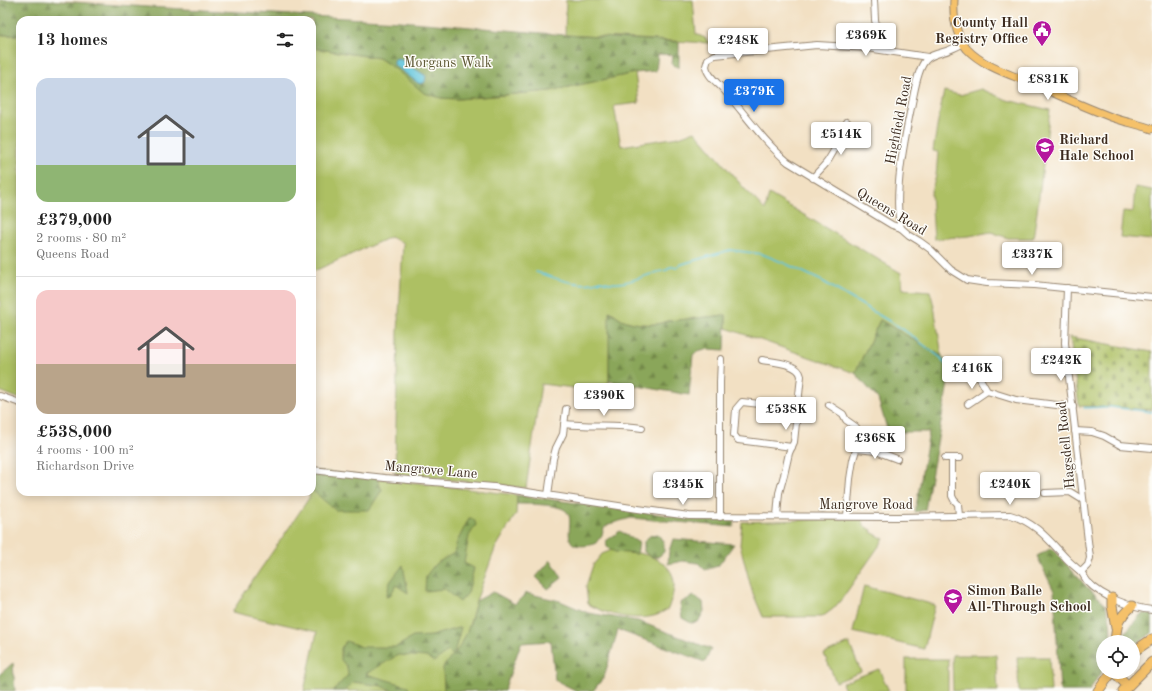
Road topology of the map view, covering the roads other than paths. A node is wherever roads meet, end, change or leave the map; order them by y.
1 (874, 0) edge
2 (954, 0) edge
3 (963, 43) junction
4 (882, 50) junction
5 (928, 57) junction
6 (847, 122) dead end
7 (1152, 128) edge
8 (813, 178) junction
9 (901, 228) junction
10 (1067, 288) junction
11 (1152, 297) edge
12 (721, 359) dead end
13 (762, 360) dead end
14 (967, 368) dead end
15 (987, 391) junction
16 (0, 396) edge
17 (16, 402) edge
18 (968, 404) dead end
19 (829, 405) dead end
20 (1072, 407) junction
21 (797, 408) junction
22 (566, 409) dead end
23 (564, 424) junction
24 (642, 428) dead end
25 (1075, 431) junction
26 (792, 447) junction
27 (1152, 448) edge
28 (857, 449) junction
29 (960, 458) dead end
30 (896, 459) dead end
31 (316, 470) edge
32 (1045, 493) dead end
33 (548, 495) junction
34 (1082, 500) junction
35 (720, 516) junction
36 (777, 516) junction
37 (847, 516) junction
38 (959, 516) junction
39 (1081, 572) junction
40 (1112, 598) junction
41 (1132, 606) junction
42 (1152, 610) edge
43 (1116, 628) junction
44 (1116, 635) edge
45 (1152, 639) edge
46 (1140, 647) edge
47 (1152, 662) edge
48 (1107, 679) edge
49 (1118, 679) edge
50 (1126, 689) edge
51 (1098, 691) edge

1 - 4 street
2 - 3 main road
3 - 5 street
3 - 7 main road
4 - 5 street
4 - 8 street, Queens Road
5 - 9 street, Highfield Road
6 - 8 street
8 - 9 street, Queens Road
9 - 10 street, Queens Road
10 - 11 street, Queens Road
10 - 20 street, Hagsdell Road
12 - 35 street
13 - 21 street
14 - 15 street
15 - 18 street
15 - 20 street
16 - 17 street
19 - 28 street
20 - 25 street, Hagsdell Road
21 - 26 street
21 - 26 street
22 - 23 street
23 - 24 street
23 - 33 street
25 - 27 street
25 - 34 street, Hagsdell Road
26 - 36 street
28 - 30 street
28 - 37 street
29 - 38 street
31 - 33 street, Mangrove Lane
32 - 34 street
33 - 35 street, Mangrove Road
34 - 39 street, Hagsdell Road
35 - 36 street, Mangrove Road
36 - 37 street, Mangrove Road
37 - 38 street, Mangrove Road
38 - 39 street, Mangrove Road
39 - 40 street, Mangrove Road
40 - 41 street, Mangrove Road
40 - 43 highway
41 - 42 street, Mangrove Road
41 - 43 highway
43 - 44 highway
45 - 46 highway
47 - 50 highway
48 - 51 highway
49 - 50 highway

